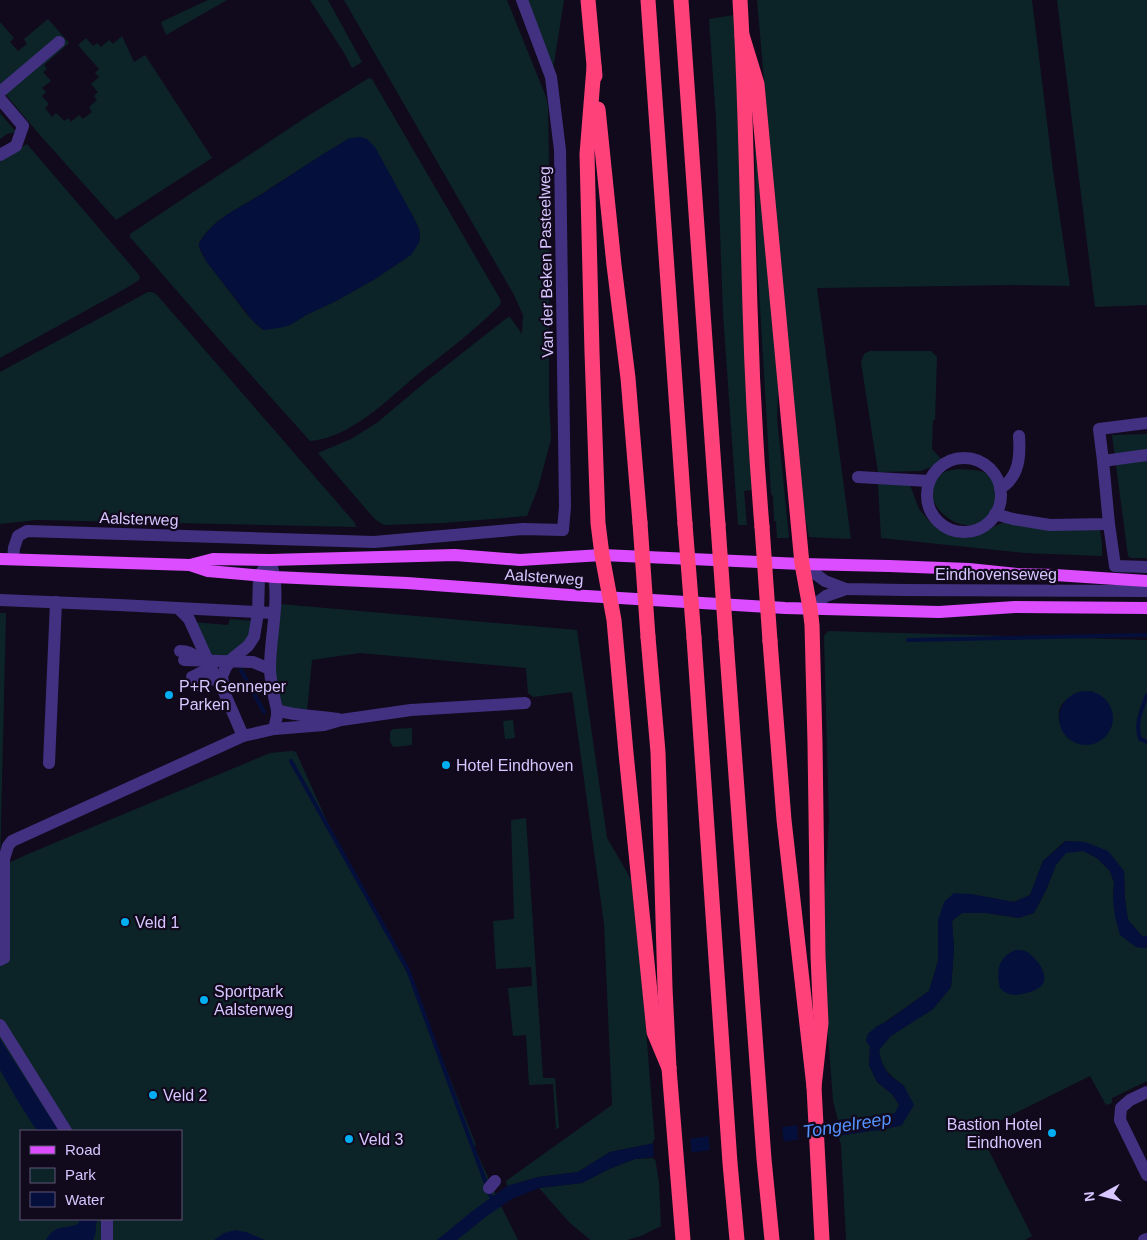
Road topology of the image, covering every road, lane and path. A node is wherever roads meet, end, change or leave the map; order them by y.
1 (522, 0) edge
2 (588, 0) edge
3 (648, 0) edge
4 (680, 0) edge
5 (740, 0) edge
6 (742, 36) junction
7 (59, 42) dead end
8 (594, 67) junction
9 (0, 92) edge
10 (0, 99) edge
11 (0, 155) edge
12 (1147, 423) edge
13 (1019, 436) dead end
14 (1147, 455) edge
15 (1103, 461) junction
16 (858, 478) dead end
17 (929, 481) junction
18 (1000, 488) junction
19 (995, 514) junction
20 (1109, 524) junction
21 (563, 530) joint
22 (374, 542) junction
23 (602, 555) junction
24 (410, 557) junction
25 (0, 559) edge
26 (13, 560) junction
27 (270, 560) junction
28 (802, 564) junction
29 (190, 565) junction
30 (852, 565) joint
31 (1147, 567) edge
32 (259, 576) junction
33 (275, 577) junction
34 (1147, 581) edge
35 (846, 589) junction
36 (1147, 592) edge
37 (610, 598) junction
38 (0, 600) edge
39 (56, 602) junction
40 (178, 608) junction
41 (810, 608) junction
42 (1147, 608) edge
43 (846, 610) joint
44 (258, 612) junction
45 (274, 613) junction
46 (182, 655) dead end
47 (203, 660) junction
48 (230, 662) junction
49 (270, 669) junction
50 (217, 679) junction
51 (194, 681) dead end
52 (525, 703) dead end
53 (277, 710) junction
54 (299, 721) junction
55 (274, 729) junction
56 (243, 736) junction
57 (49, 763) dead end
58 (0, 960) edge
59 (0, 1025) edge
60 (669, 1068) junction
61 (814, 1087) junction
62 (1147, 1092) edge
63 (65, 1130) edge
64 (1147, 1174) edge
65 (107, 1220) edge
66 (107, 1240) edge
67 (683, 1240) edge
68 (737, 1240) edge
69 (772, 1240) edge
70 (822, 1240) edge

1 - 21 street, Van der Beken Pasteelweg
2 - 8 highway
3 - 68 highway, bridge
4 - 69 highway, bridge
5 - 6 highway
6 - 28 highway
6 - 61 highway, bridge
7 - 9 street
8 - 23 highway
8 - 60 highway, bridge
10 - 11 street
12 - 15 street
13 - 18 street
14 - 15 street
15 - 20 street
16 - 17 street
17 - 18 street
17 - 19 street
18 - 19 street
19 - 20 street
20 - 31 street
21 - 22 street, Aalsterweg
22 - 24 street, Aalsterweg
22 - 26 street, Aalsterweg
23 - 24 main road, Aalsterweg
23 - 28 main road, Aalsterweg
23 - 37 highway
24 - 27 main road, Aalsterweg
25 - 26 main road, Aalsterweg
26 - 29 main road, Aalsterweg
27 - 29 main road, Aalsterweg
27 - 32 street
27 - 33 street
28 - 30 main road, Aalsterweg
28 - 35 street
28 - 41 highway
29 - 32 main road, Aalsterweg
30 - 34 main road, Eindhovenseweg
32 - 33 main road, Aalsterweg
32 - 44 street
33 - 37 main road, Aalsterweg
33 - 45 street
35 - 36 street, Eindhovenseweg
35 - 41 street
37 - 41 main road, Aalsterweg
37 - 60 highway
38 - 39 street
39 - 40 street
39 - 57 street
40 - 44 street
40 - 47 street
41 - 43 main road, Aalsterweg
41 - 61 highway
42 - 43 main road, Eindhovenseweg
44 - 45 street
44 - 48 street
45 - 49 street
46 - 47 street
47 - 48 street
47 - 50 street
48 - 49 street
48 - 50 street
49 - 53 street
50 - 51 street
50 - 56 street
52 - 54 street
53 - 54 street
53 - 55 street
54 - 55 street
55 - 56 street
56 - 58 street
59 - 63 street
60 - 67 highway
61 - 70 highway
62 - 64 street
65 - 66 street

